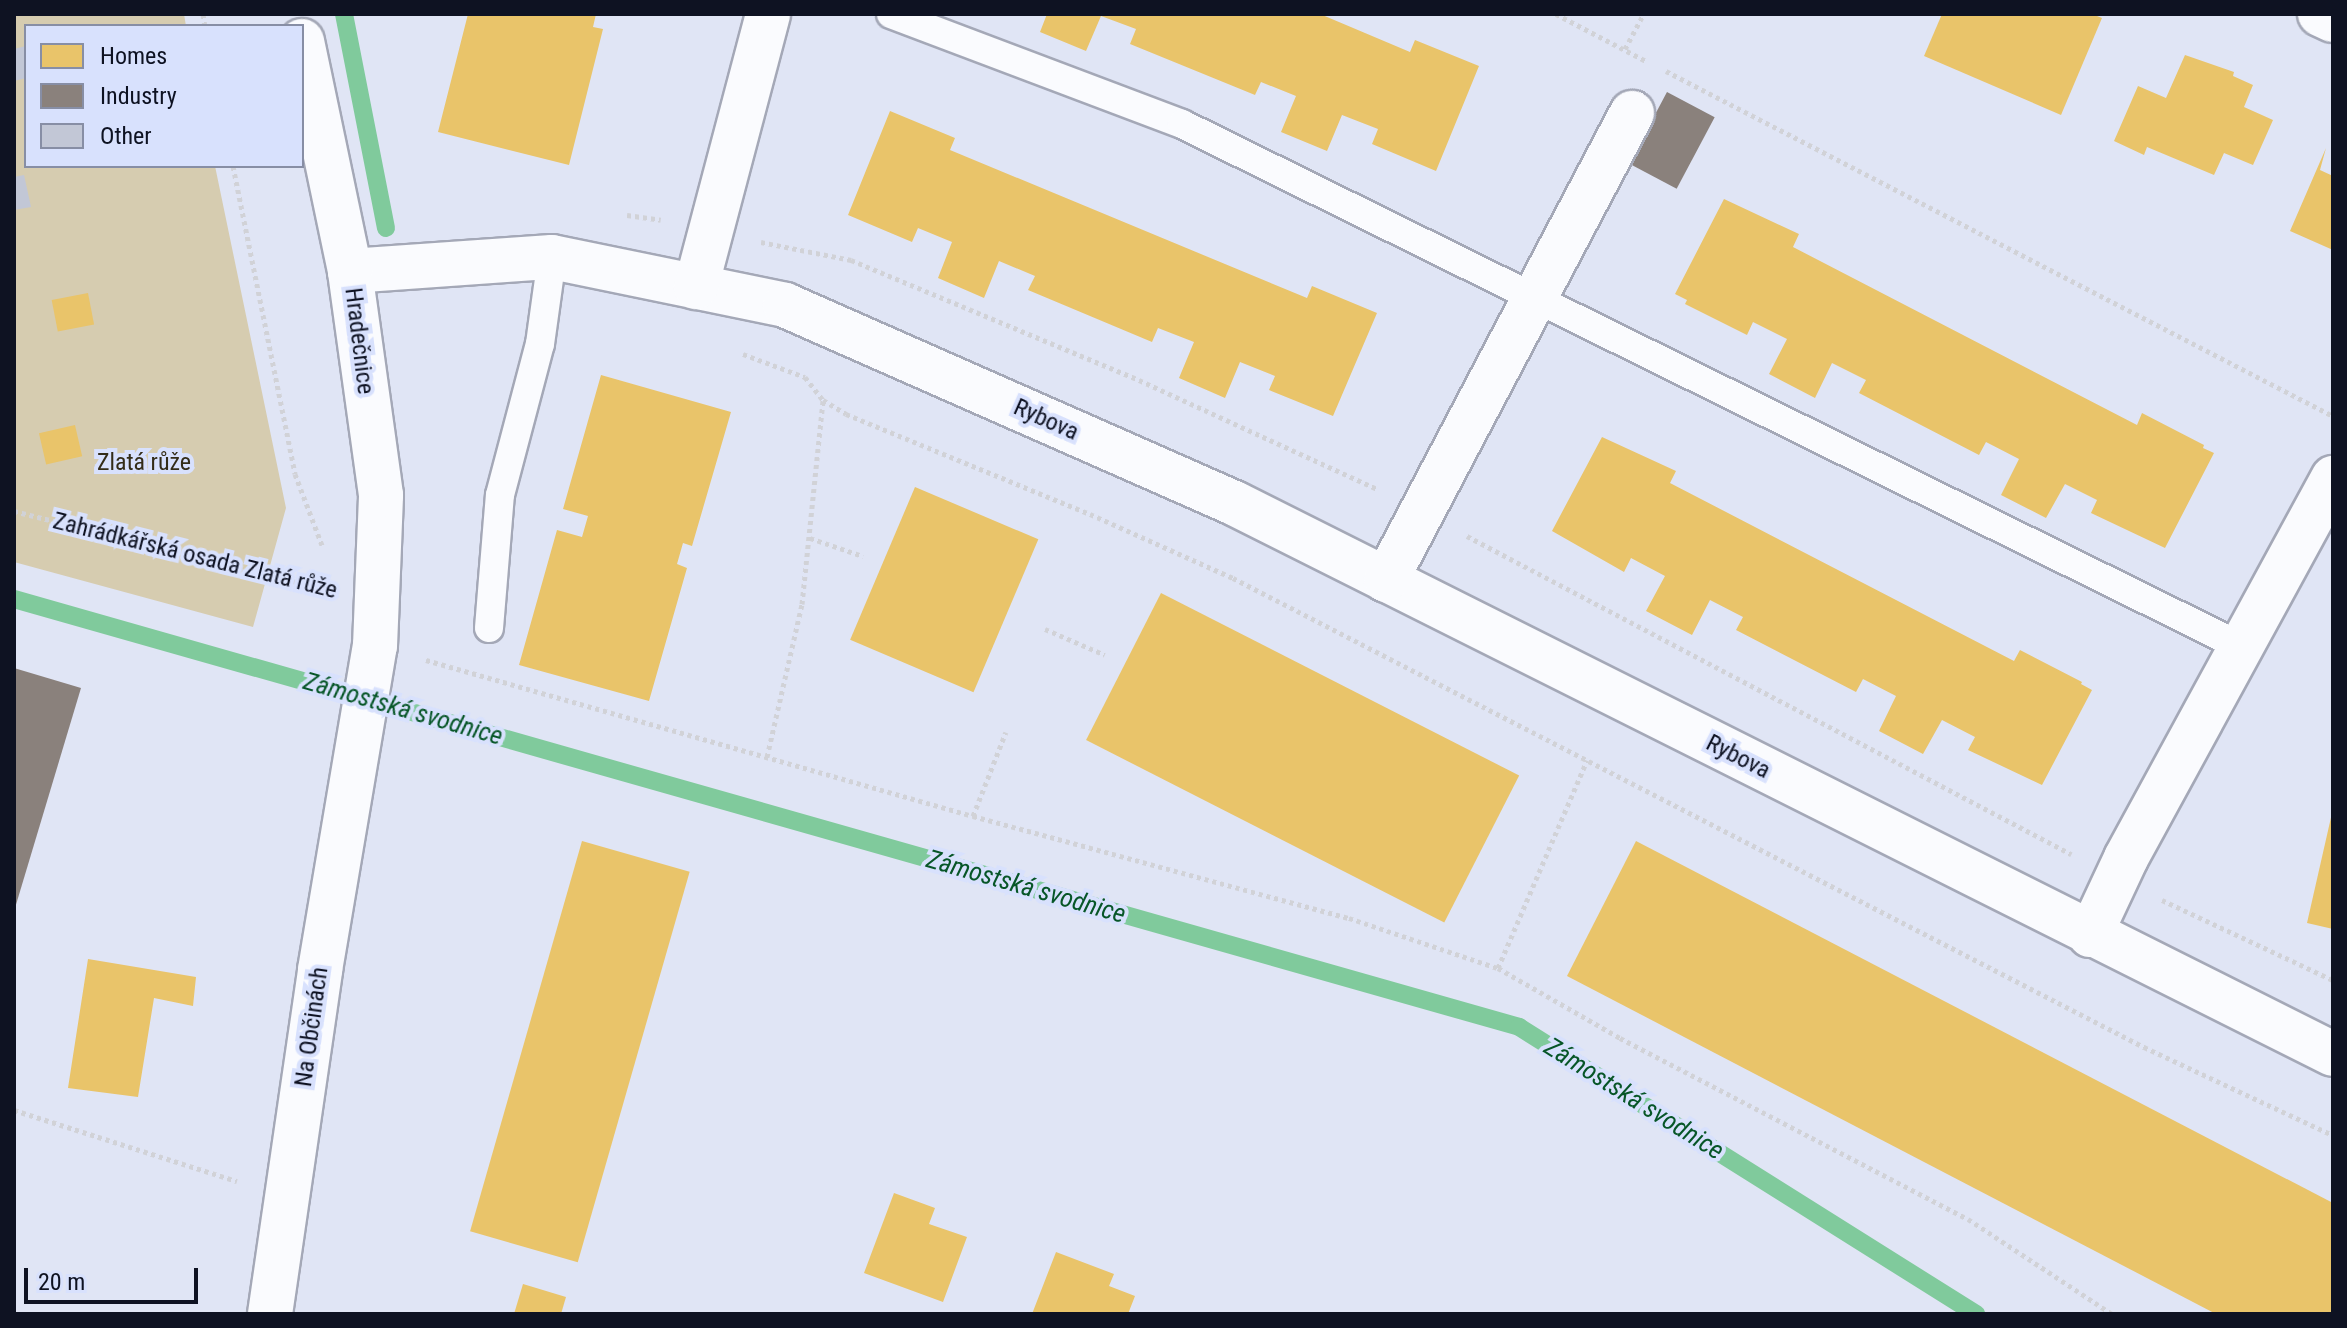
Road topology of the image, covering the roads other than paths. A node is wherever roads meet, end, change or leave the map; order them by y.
1 (768, 14) edge
2 (891, 14) edge
3 (2320, 14) edge
4 (2333, 20) edge
5 (304, 51) edge
6 (1632, 113) dead end
7 (552, 257) junction
8 (350, 271) junction
9 (696, 287) junction
10 (1536, 296) junction
11 (2333, 478) edge
12 (1386, 580) junction
13 (489, 628) dead end
14 (375, 646) joint
15 (2242, 647) junction
16 (2090, 935) junction
17 (2333, 1054) edge
18 (270, 1314) edge

1 - 9 street
2 - 10 lane
3 - 4 street
5 - 8 street, Hradečnice
6 - 10 street
7 - 8 street, Rybova
7 - 9 street, Rybova
7 - 13 lane
8 - 14 street, Hradečnice
9 - 12 street, Rybova
10 - 12 street
10 - 15 lane
11 - 15 street
12 - 16 street, Rybova
14 - 18 street, Na Občinách
15 - 16 street
16 - 17 street, Rybova

